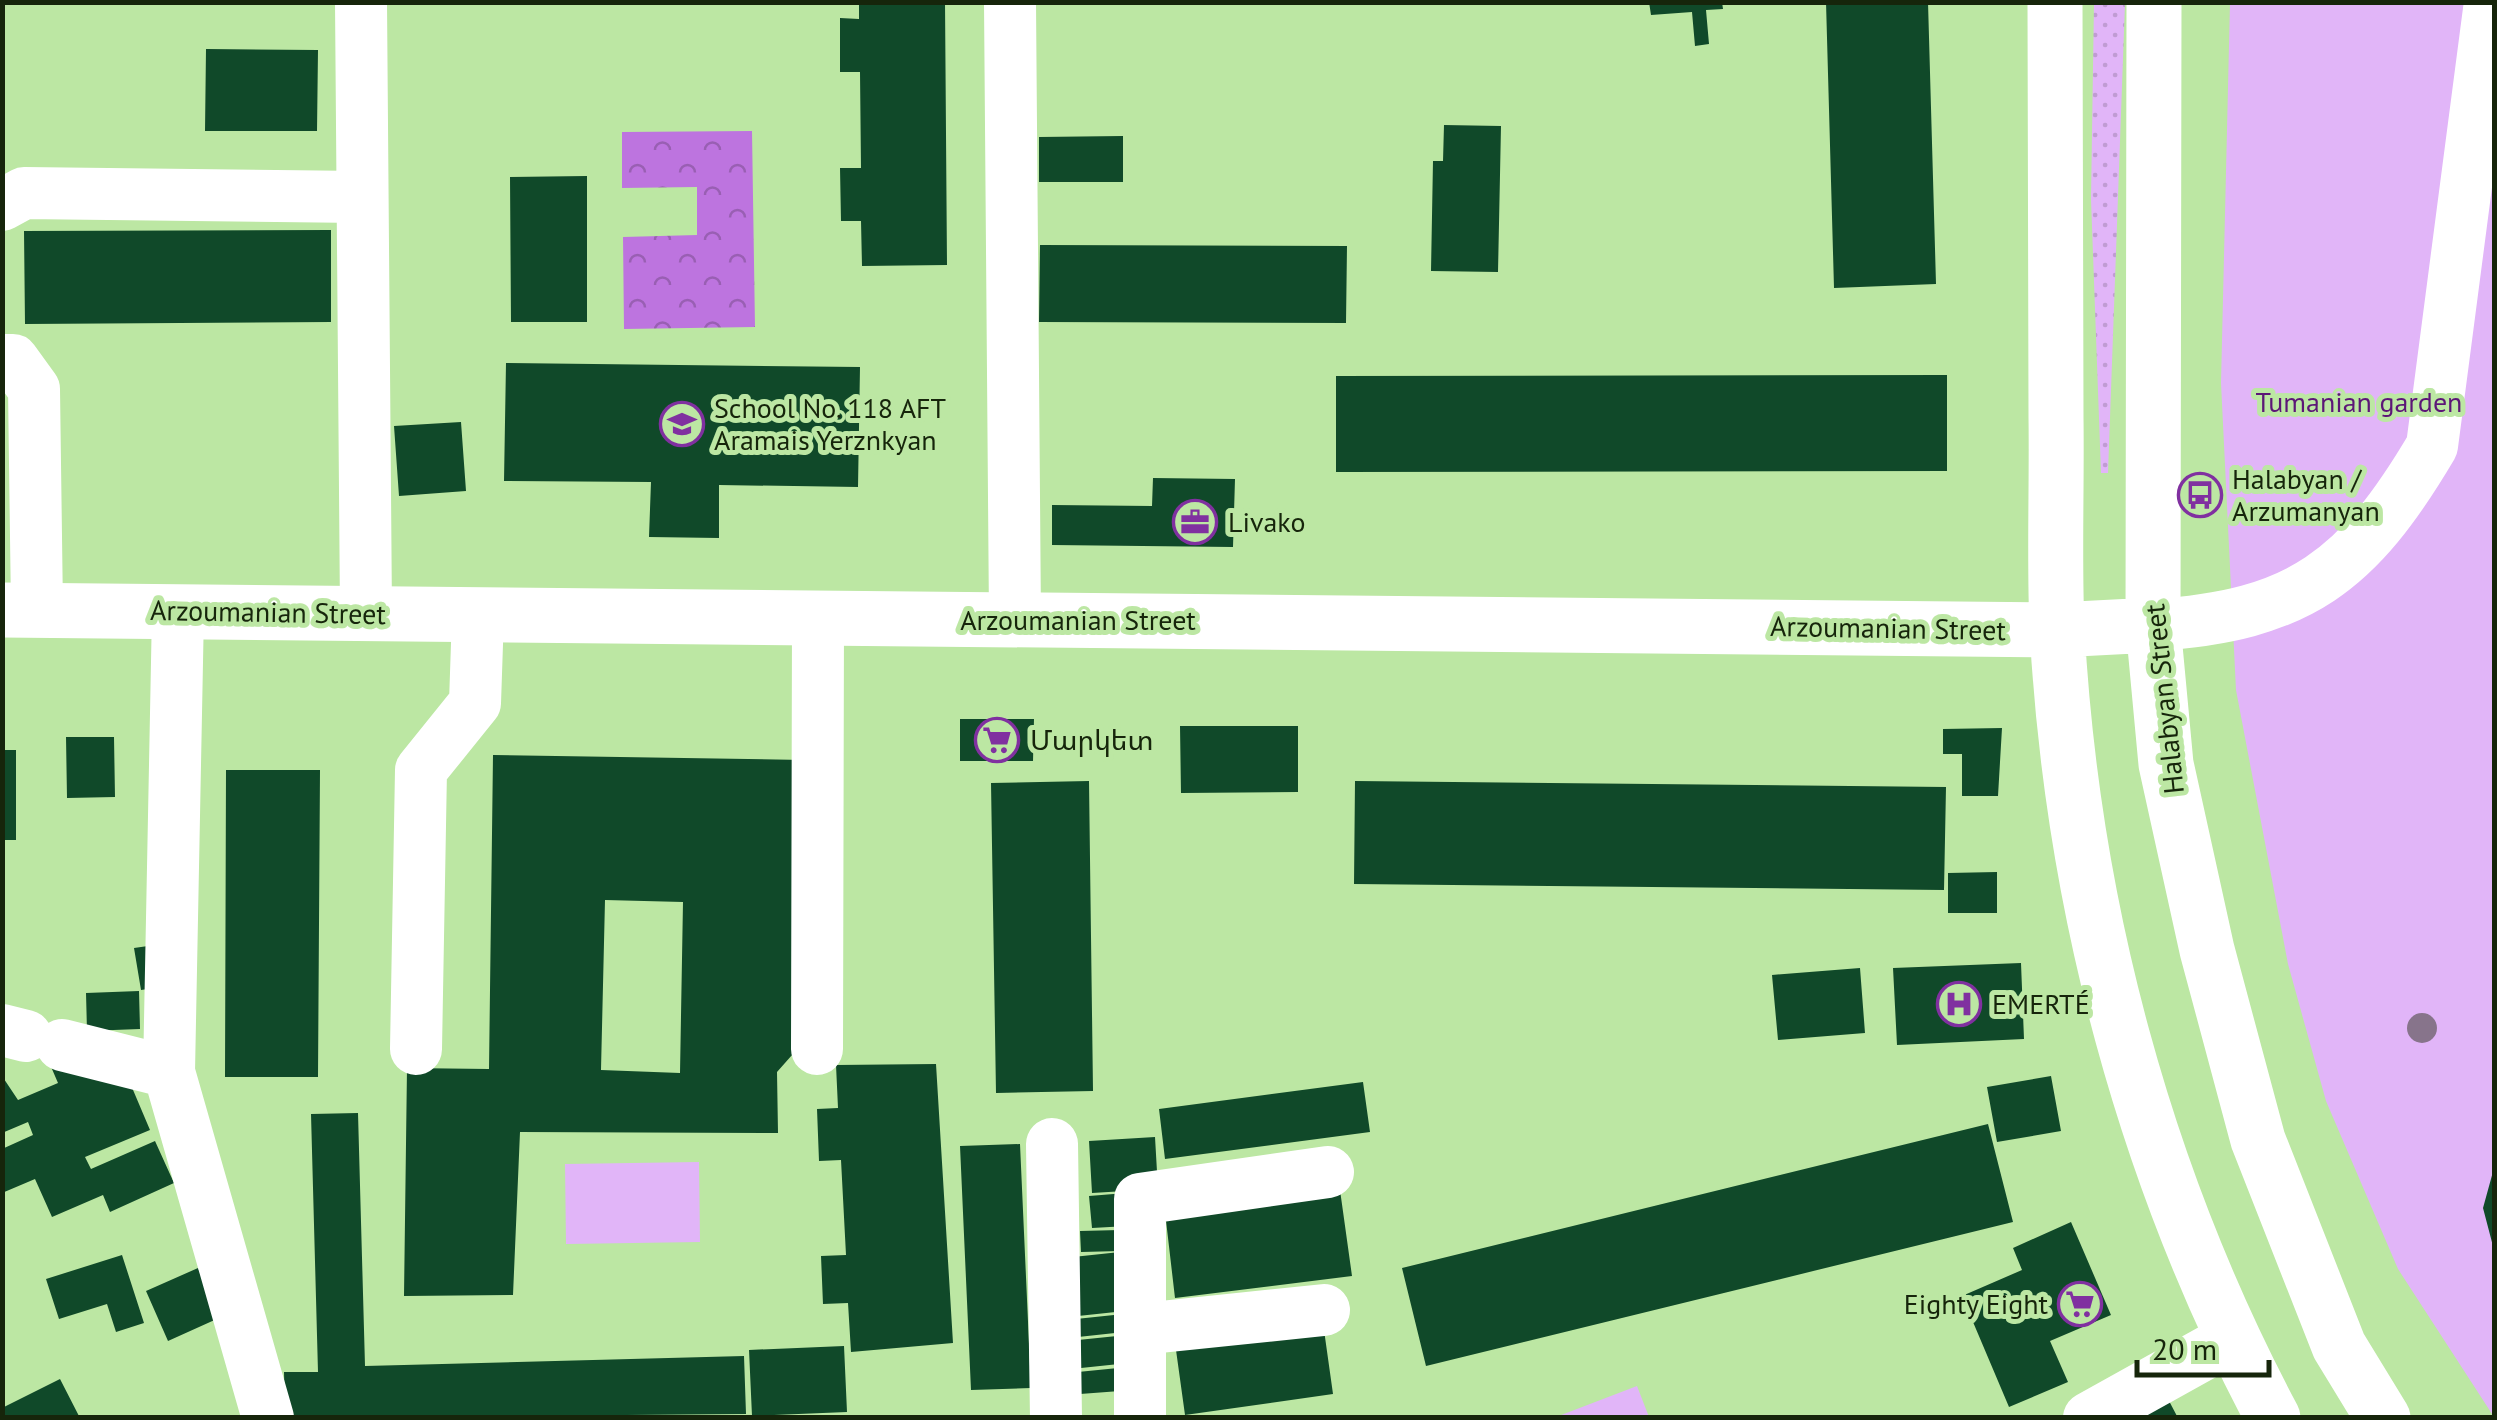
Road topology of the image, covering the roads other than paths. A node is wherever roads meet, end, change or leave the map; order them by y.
1 (361, 2) edge
2 (1010, 2) edge
3 (2055, 2) edge
4 (2154, 2) edge
5 (2490, 2) edge
6 (362, 197) junction
7 (2, 204) edge
8 (2, 360) edge
9 (20, 610) edge
10 (178, 612) junction
11 (366, 613) junction
12 (478, 614) junction
13 (818, 618) junction
14 (1015, 620) junction
15 (2153, 625) junction
16 (2058, 630) junction
17 (30, 1037) edge
18 (416, 1049) dead end
19 (816, 1049) dead end
20 (169, 1072) junction
21 (1052, 1144) dead end
22 (1328, 1172) dead end
23 (1324, 1310) dead end
24 (1141, 1329) junction
25 (2231, 1339) junction
26 (268, 1418) edge
27 (1056, 1418) edge
28 (1140, 1418) edge
29 (2088, 1418) edge
30 (2272, 1418) edge
31 (2382, 1418) edge

1 - 6 street
2 - 14 street
3 - 16 main road
4 - 15 main road, Halabyan Street
5 - 15 street
6 - 7 street
6 - 11 street
8 - 9 street
9 - 10 main road, Arzoumanian Street
10 - 11 main road, Arzoumanian Street
10 - 20 street
11 - 12 main road, Arzoumanian Street
12 - 13 main road, Arzoumanian Street
12 - 18 street
13 - 14 main road, Arzoumanian Street
13 - 19 street
14 - 16 main road, Arzoumanian Street
15 - 16 main road, Arzoumanian Street
15 - 31 main road, Halabyan Street
16 - 25 main road
17 - 20 street
20 - 26 street
21 - 27 street
22 - 24 street
23 - 24 street
24 - 28 street
25 - 29 street
25 - 30 main road

